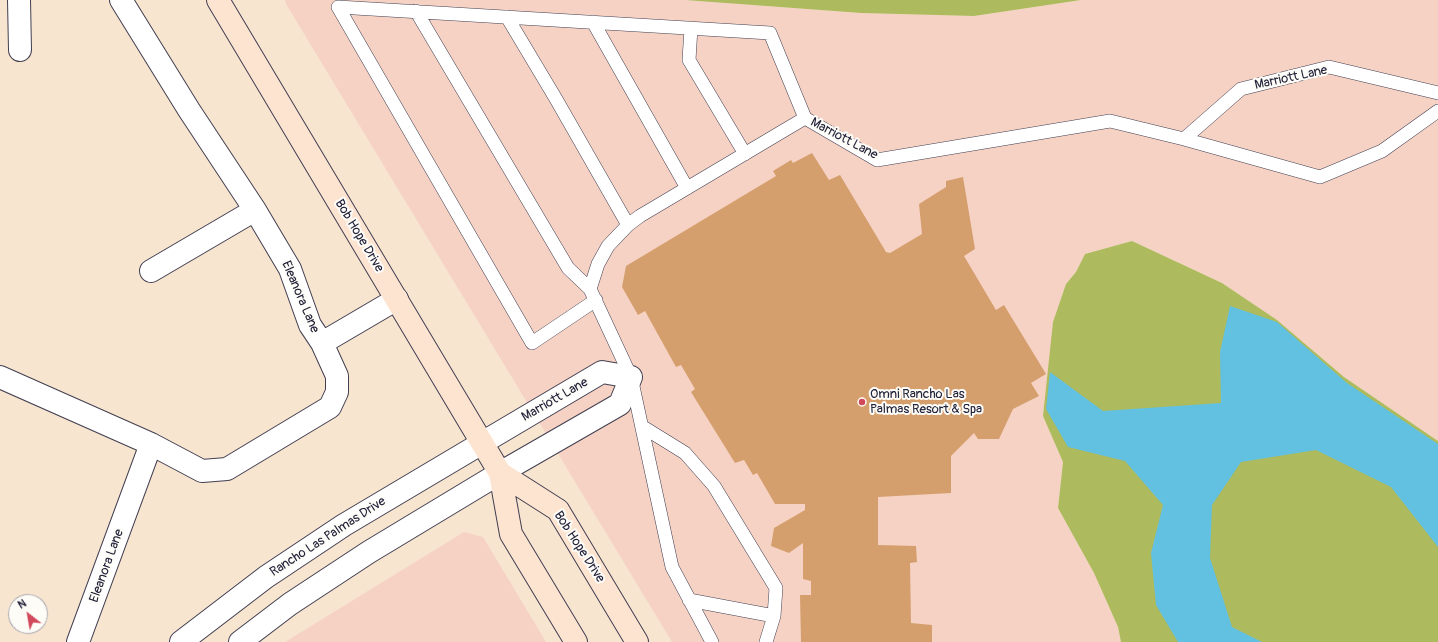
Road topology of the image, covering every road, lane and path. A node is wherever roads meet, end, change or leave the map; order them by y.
1 (19, 0) edge
2 (121, 0) edge
3 (218, 0) edge
4 (416, 11) junction
5 (507, 17) junction
6 (593, 22) junction
7 (691, 28) junction
8 (20, 50) dead end
9 (1438, 93) edge
10 (1438, 111) edge
11 (805, 118) junction
12 (1184, 139) junction
13 (745, 154) junction
14 (687, 188) junction
15 (255, 210) junction
16 (628, 225) junction
17 (151, 271) dead end
18 (593, 294) junction
19 (397, 299) junction
20 (322, 343) junction
21 (0, 377) edge
22 (631, 377) junction
23 (643, 427) junction
24 (482, 443) junction
25 (151, 444) junction
26 (500, 473) junction
27 (689, 600) junction
28 (774, 616) junction
29 (78, 642) edge
30 (181, 642) edge
31 (240, 642) edge
32 (576, 642) edge
33 (637, 642) edge
34 (712, 642) edge
35 (766, 642) edge

1 - 8 street
2 - 15 street, Eleanora Lane
3 - 19 main road, Bob Hope Drive
4 - 5 lane
4 - 18 lane
4 - 18 lane
5 - 6 lane
5 - 16 lane
6 - 7 lane
6 - 14 lane
7 - 11 lane
7 - 13 lane
9 - 12 lane, Marriott Lane
10 - 12 lane, Marriott Lane
11 - 12 lane, Marriott Lane
11 - 13 lane, Marriott Lane
13 - 14 lane, Marriott Lane
14 - 16 lane, Marriott Lane
15 - 17 street
15 - 20 street, Eleanora Lane
16 - 18 lane, Marriott Lane
18 - 22 lane
19 - 20 street
19 - 24 main road, Bob Hope Drive
20 - 25 street, Eleanora Lane
21 - 25 street, Eleanora Lane
22 - 23 lane
22 - 24 street, Marriott Lane
22 - 26 street
23 - 27 lane
23 - 28 lane
24 - 26 main road, Bob Hope Drive
24 - 30 street, Rancho Las Palmas Drive
25 - 29 street, Eleanora Lane
26 - 31 street
26 - 32 main road, Bob Hope Drive
26 - 33 main road, Bob Hope Drive
27 - 28 lane
27 - 34 lane
28 - 35 lane

